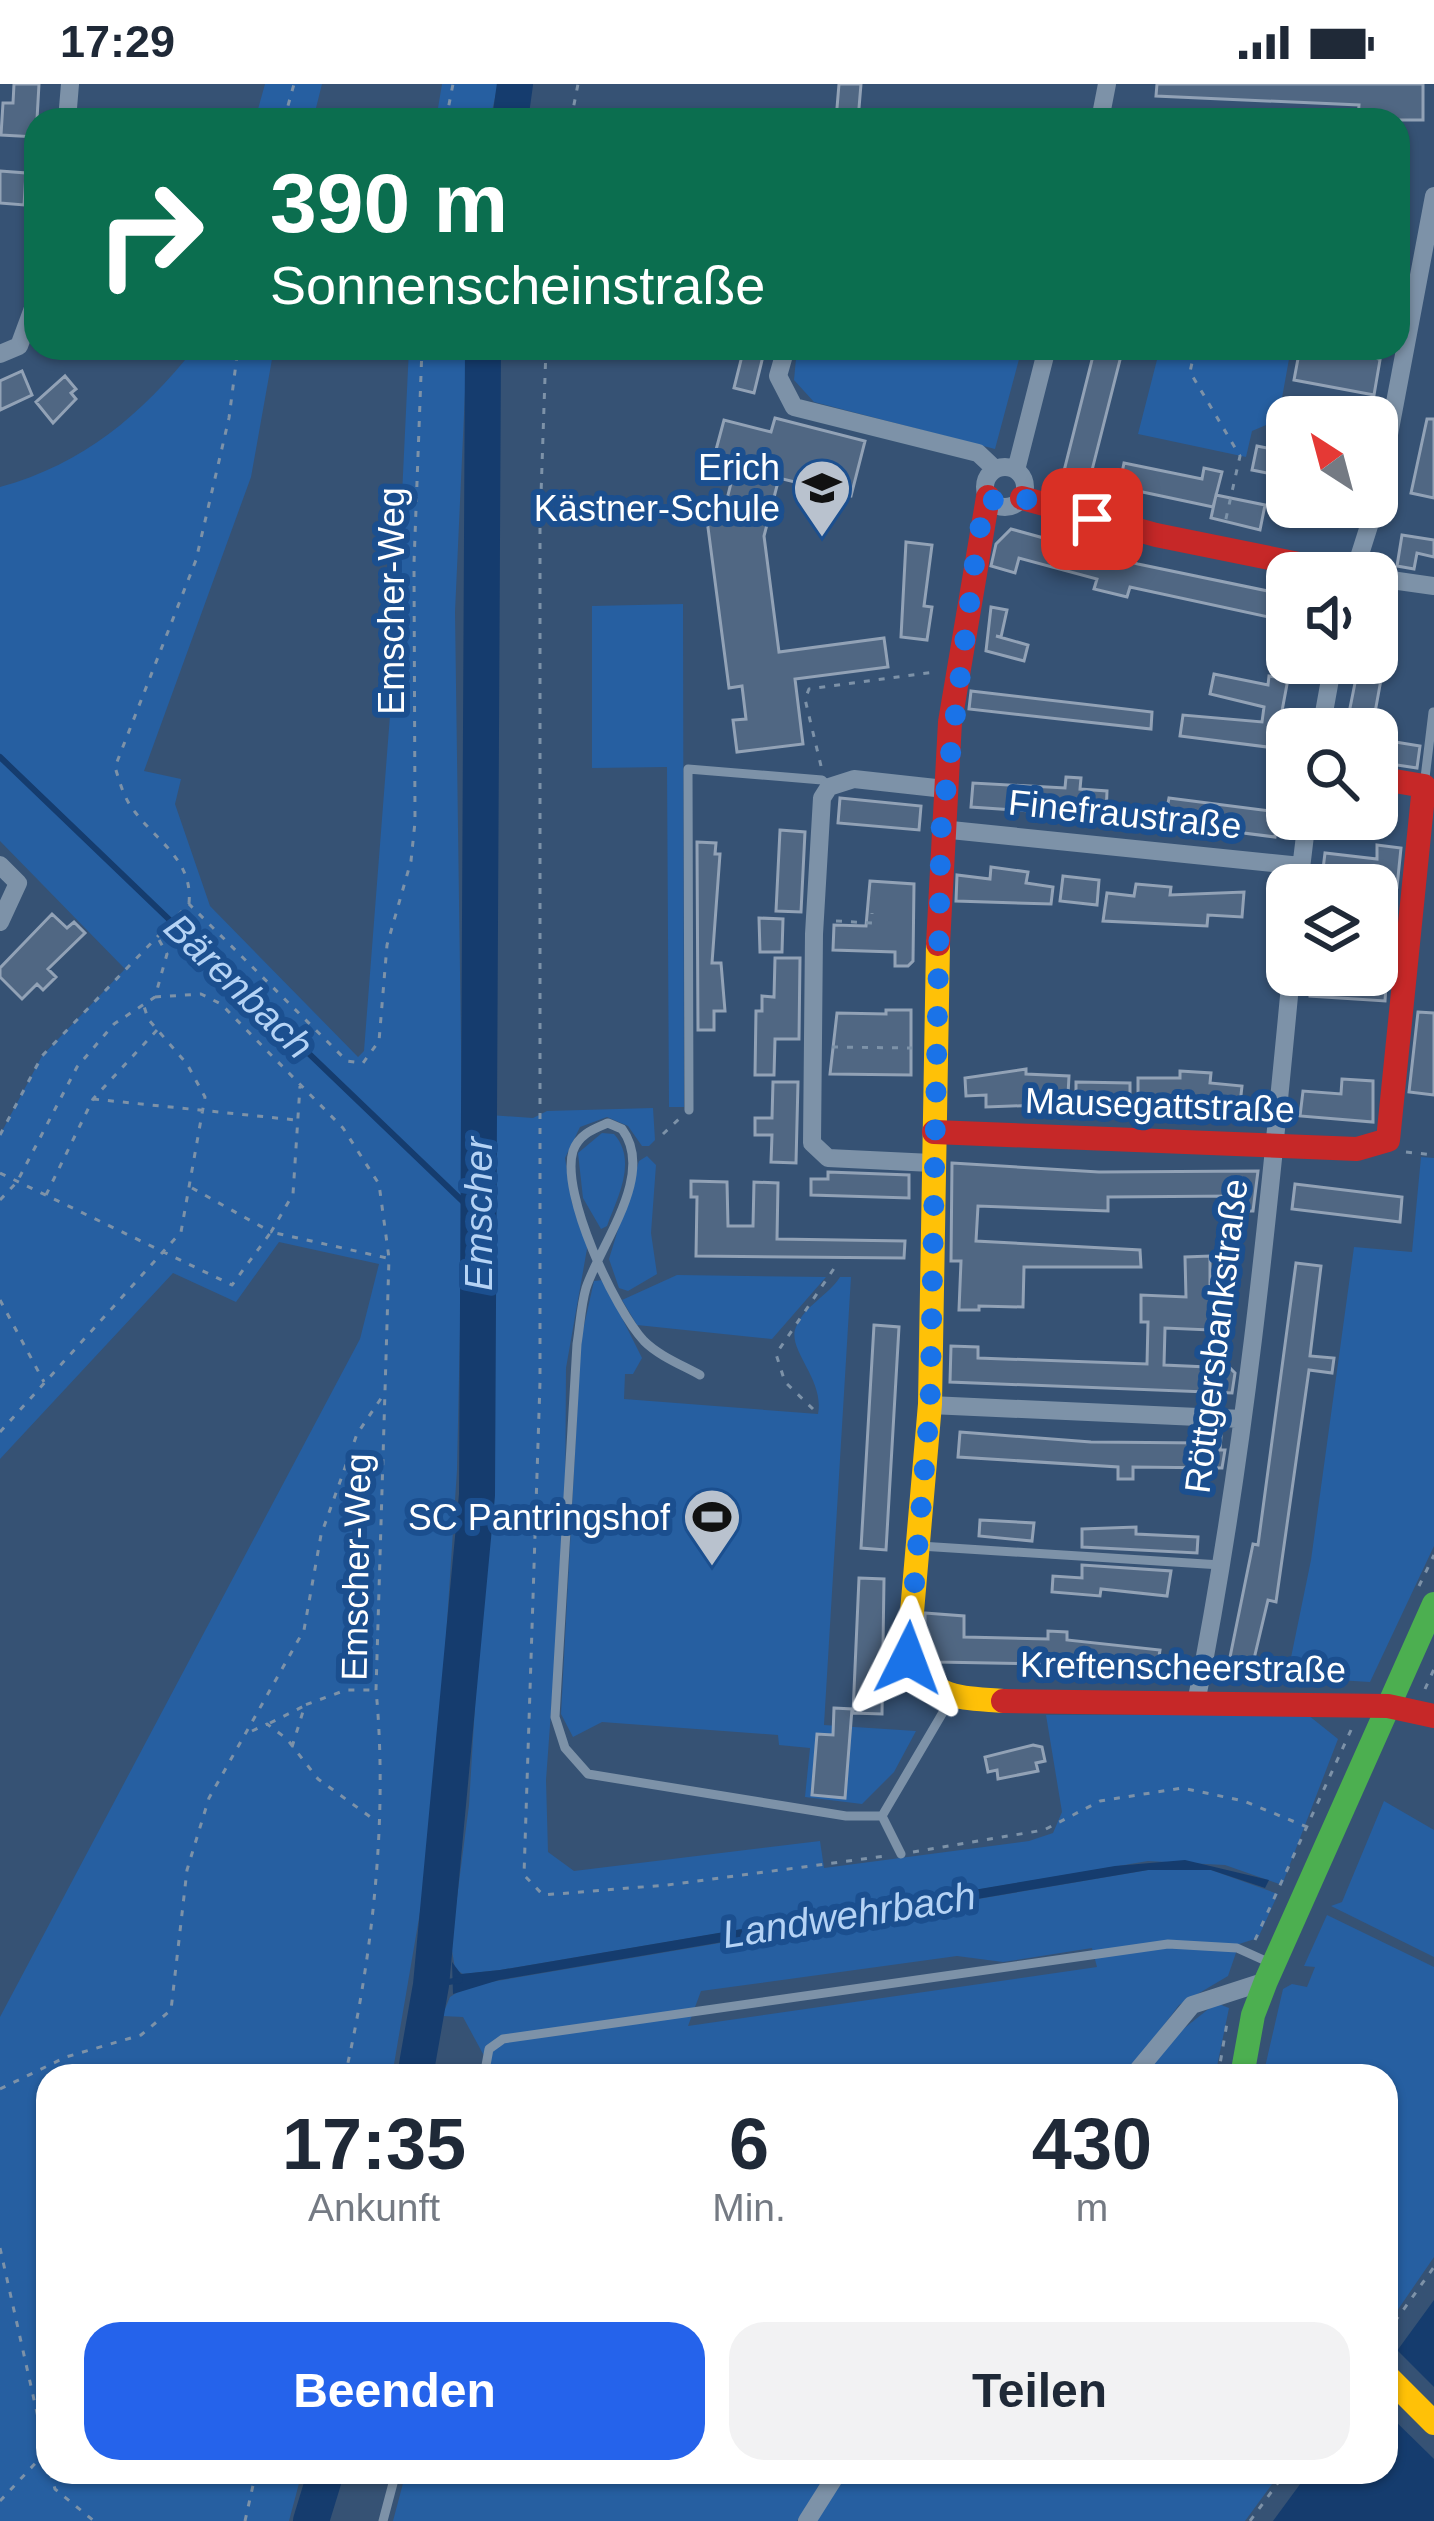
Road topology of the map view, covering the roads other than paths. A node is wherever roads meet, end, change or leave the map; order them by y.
1 (1434, 196) edge
2 (1410, 323) edge
3 (24, 332) edge
4 (0, 354) edge
5 (783, 360) edge
6 (1044, 360) edge
7 (1403, 360) edge
8 (1396, 396) edge
9 (995, 469) junction
10 (1016, 470) junction
11 (988, 497) junction
12 (1022, 498) junction
13 (1266, 557) edge
14 (1398, 581) edge
15 (1434, 586) edge
16 (1433, 712) edge
17 (1398, 782) edge
18 (1424, 786) junction
19 (829, 787) junction
20 (945, 789) junction
21 (941, 829) junction
22 (0, 865) edge
23 (1266, 871) edge
24 (0, 922) edge
25 (1289, 996) edge
26 (689, 1110) road end
27 (934, 1132) junction
28 (1275, 1144) junction
29 (932, 1163) junction
30 (598, 1260) junction
31 (700, 1375) dead end
32 (930, 1405) junction
33 (1242, 1419) junction
34 (915, 1545) junction
35 (1224, 1565) junction
36 (1434, 1604) edge
37 (952, 1696) junction
38 (1196, 1703) junction
39 (1388, 1706) junction
40 (1434, 1716) edge
41 (882, 1816) junction
42 (901, 1854) dead end
43 (1270, 1973) junction
44 (486, 2064) edge
45 (1142, 2064) edge
46 (1245, 2064) edge
47 (1398, 2387) edge
48 (1434, 2423) edge
49 (393, 2484) edge
50 (830, 2484) edge
51 (382, 2521) edge
52 (806, 2521) edge

1 - 2 street
3 - 4 street
5 - 9 street
6 - 10 street
7 - 8 street
9 - 10 street
9 - 11 street
10 - 12 street
11 - 12 street
11 - 20 street
12 - 13 street
14 - 15 street
16 - 18 lane
17 - 18 street
18 - 28 street, Mausegattstraße
19 - 20 street
19 - 26 lane
19 - 29 street
20 - 21 street
21 - 23 street, Finefraustraße
21 - 27 street
22 - 24 street
25 - 28 street, Röttgersbankstraße
27 - 28 street, Mausegattstraße
27 - 29 street
28 - 33 street, Röttgersbankstraße
29 - 32 street
30 - 30 lane
30 - 31 lane
30 - 41 lane
32 - 33 street
32 - 34 street
33 - 35 street, Röttgersbankstraße
34 - 35 lane
34 - 37 street, Kreftenscheerstraße
35 - 38 street, Röttgersbankstraße
36 - 39 street
37 - 38 street, Kreftenscheerstraße
37 - 41 lane
38 - 39 street, Kreftenscheerstraße
39 - 40 street, Kreftenscheerstraße
39 - 43 street
41 - 42 lane
43 - 44 lane
43 - 45 street
43 - 46 street
47 - 48 street
49 - 51 lane
50 - 52 street

